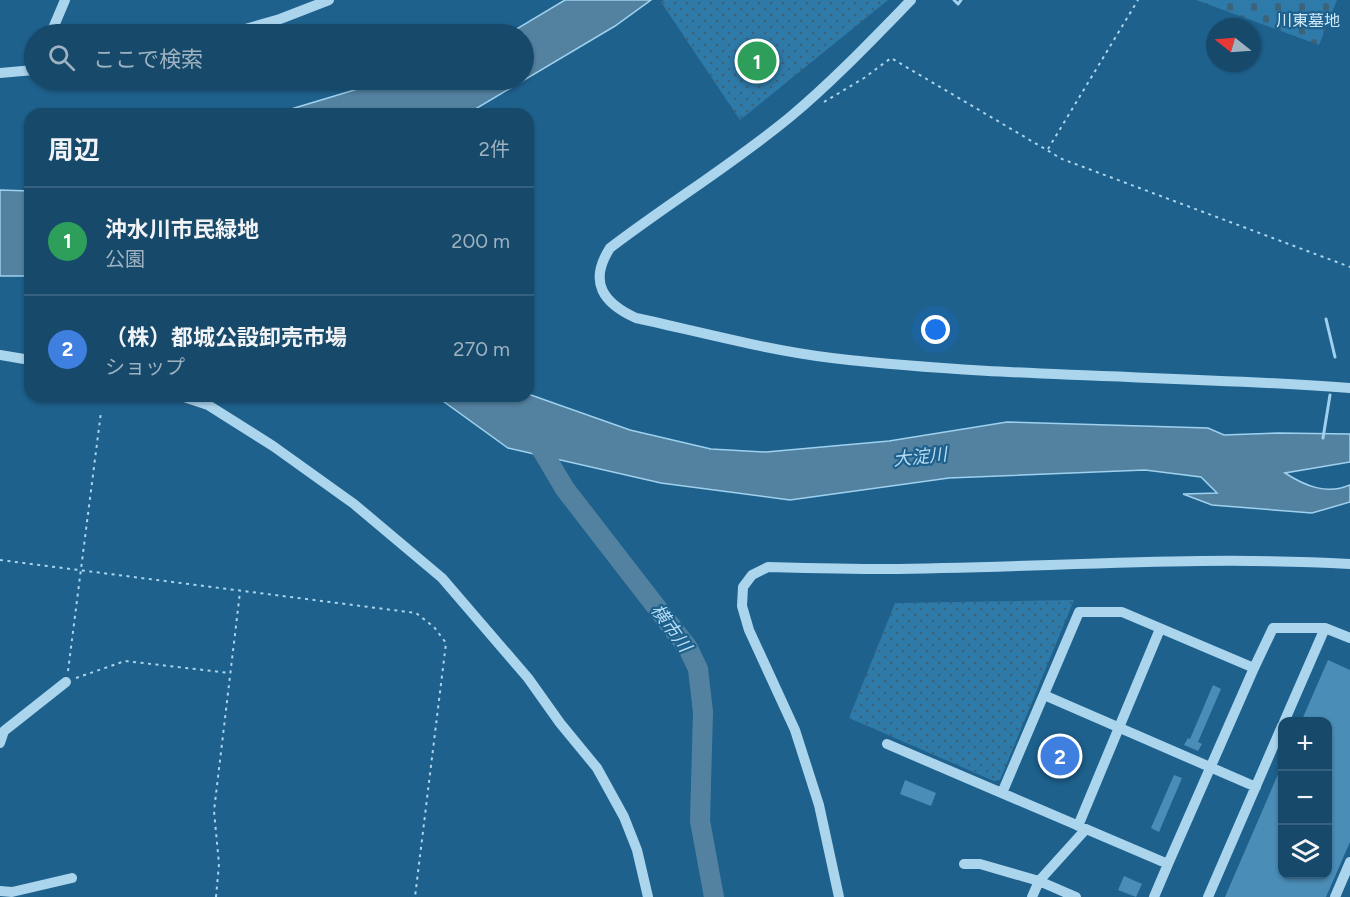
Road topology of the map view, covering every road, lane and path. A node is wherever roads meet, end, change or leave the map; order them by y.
1 (65, 0) edge
2 (329, 0) edge
3 (911, 0) edge
4 (1138, 0) edge
5 (55, 24) edge
6 (263, 24) edge
7 (24, 71) edge
8 (0, 73) edge
9 (821, 104) dead end
10 (1048, 150) junction
11 (1350, 267) edge
12 (0, 355) edge
13 (24, 359) edge
14 (1350, 388) edge
15 (199, 402) edge
16 (101, 412) dead end
17 (0, 560) edge
18 (1350, 564) edge
19 (79, 570) junction
20 (240, 592) junction
21 (1325, 628) junction
22 (1160, 629) junction
23 (1350, 638) edge
24 (1254, 668) junction
25 (230, 673) junction
26 (66, 682) junction
27 (1044, 695) junction
28 (1286, 717) edge
29 (1119, 728) junction
30 (1278, 736) edge
31 (0, 743) edge
32 (887, 744) dead end
33 (1210, 768) junction
34 (1256, 787) junction
35 (1002, 793) junction
36 (1082, 827) junction
37 (1350, 862) edge
38 (964, 864) dead end
39 (1168, 864) junction
40 (72, 878) dead end
41 (1039, 880) junction
42 (0, 891) edge
43 (216, 897) edge
44 (416, 897) edge
45 (648, 897) edge
46 (839, 897) edge
47 (1032, 897) edge
48 (1076, 897) edge
49 (1154, 897) edge
50 (1208, 897) edge
51 (1335, 897) edge

1 - 5 street
2 - 6 street
3 - 14 street
4 - 10 path
7 - 8 street
9 - 10 path
10 - 11 path
12 - 13 street
15 - 45 street
16 - 19 path
17 - 19 path
18 - 46 street
19 - 20 path
19 - 26 path
20 - 25 path
20 - 44 path
21 - 23 street
21 - 24 street
21 - 28 street
22 - 24 street
22 - 27 street
22 - 29 street
24 - 33 street
25 - 26 path
25 - 43 path
26 - 31 street
27 - 29 street
27 - 35 street
29 - 33 street
29 - 36 street
30 - 34 street
32 - 35 street
33 - 34 street
33 - 39 street
34 - 50 street
35 - 36 street
36 - 39 street
36 - 41 street
37 - 51 street
38 - 41 street
39 - 49 street
40 - 42 street
41 - 47 street
41 - 48 street

